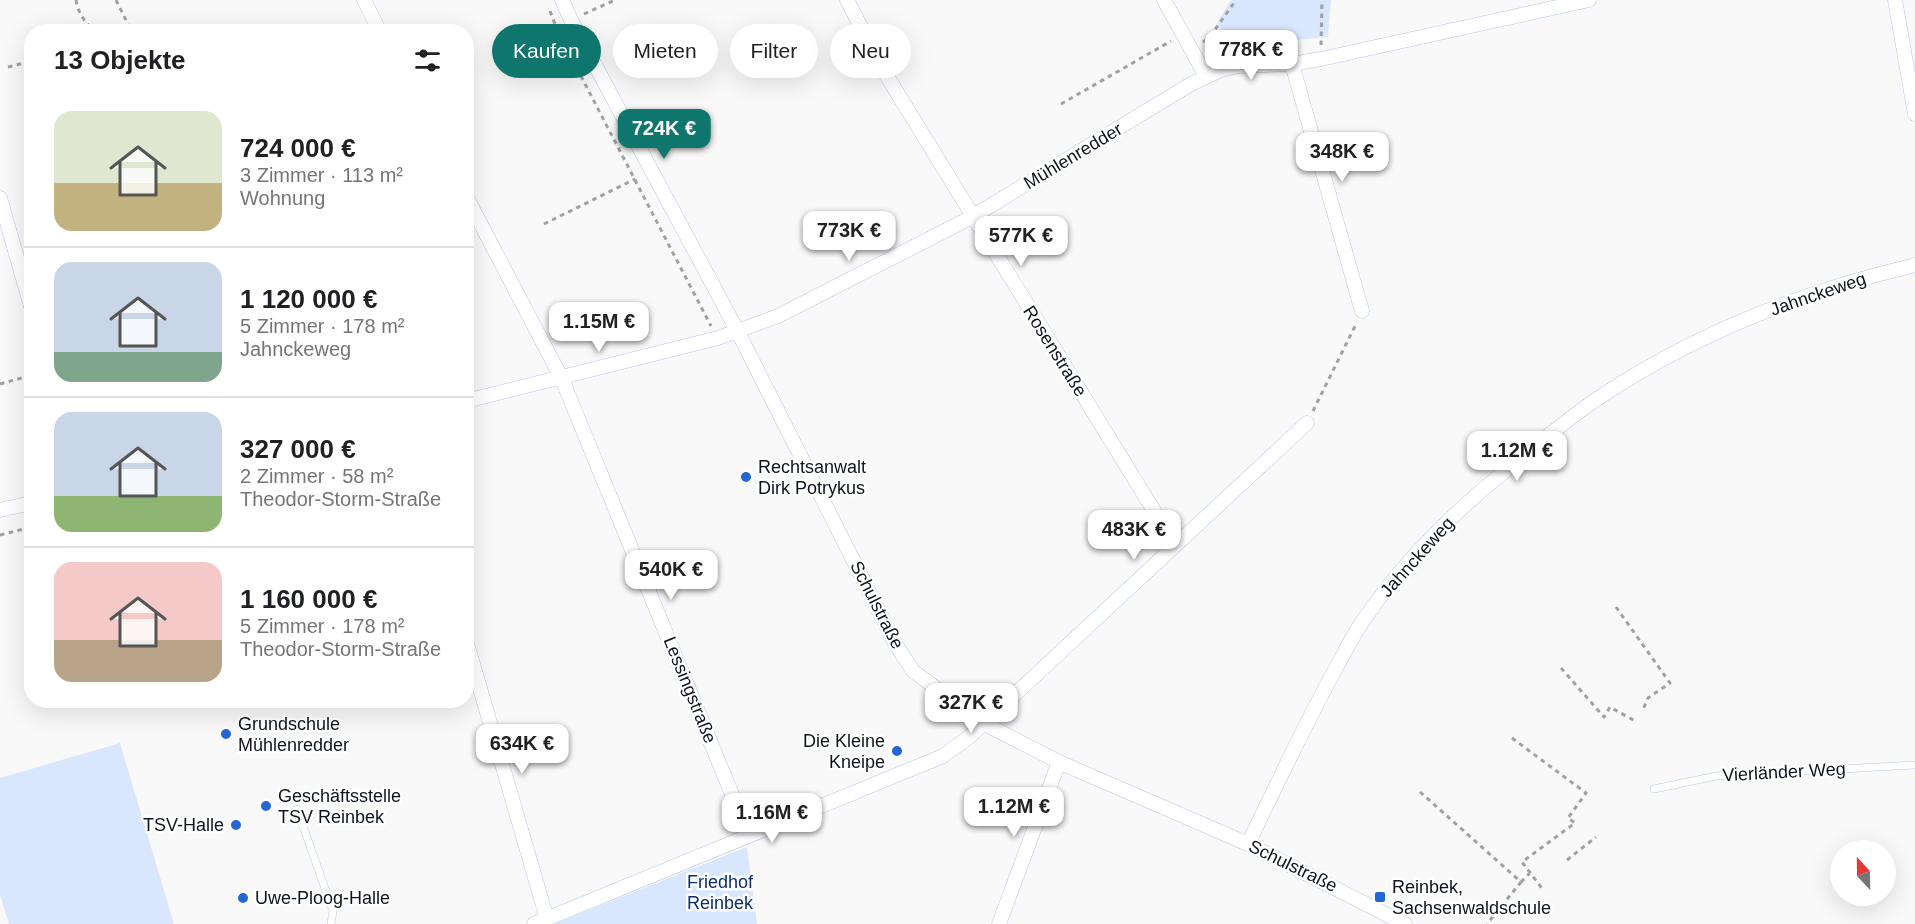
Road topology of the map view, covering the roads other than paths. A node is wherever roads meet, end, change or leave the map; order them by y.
1 (364, 0) edge
2 (562, 0) edge
3 (847, 0) edge
4 (1164, 0) edge
5 (1589, 0) edge
6 (1895, 0) edge
7 (376, 24) edge
8 (1292, 64) junction
9 (1206, 76) junction
10 (1915, 114) edge
11 (0, 198) edge
12 (474, 211) edge
13 (972, 217) junction
14 (1915, 265) edge
15 (24, 282) edge
16 (1362, 311) road end
17 (738, 332) junction
18 (562, 379) junction
19 (474, 399) edge
20 (1307, 423) road end
21 (24, 505) edge
22 (0, 510) edge
23 (1175, 545) junction
24 (474, 670) edge
25 (983, 723) junction
26 (1059, 762) junction
27 (1915, 765) edge
28 (1654, 789) dead end
29 (297, 809) dead end
30 (749, 836) junction
31 (1248, 844) junction
32 (540, 921) edge
33 (331, 924) edge
34 (999, 924) edge
35 (1405, 924) edge

1 - 7 street
2 - 17 street, Schulstraße
3 - 13 street, Rosenstraße
4 - 9 street
5 - 8 street, Mühlenredder
6 - 10 street
8 - 9 street, Mühlenredder
8 - 16 street
9 - 13 street, Mühlenredder
11 - 15 street
12 - 18 street, Lessingstraße
13 - 17 street, Mühlenredder
13 - 23 street, Rosenstraße
14 - 31 street, Jahnckeweg
17 - 18 street, Mühlenredder
17 - 25 street, Schulstraße
18 - 19 street, Mühlenredder
18 - 30 street, Lessingstraße
20 - 23 street
21 - 22 street
23 - 25 street
24 - 32 street
25 - 26 street, Schulstraße
25 - 30 street
26 - 31 street, Schulstraße
26 - 34 street
27 - 28 lane, Vierländer Weg
29 - 33 lane
30 - 32 street
31 - 35 street, Schulstraße

